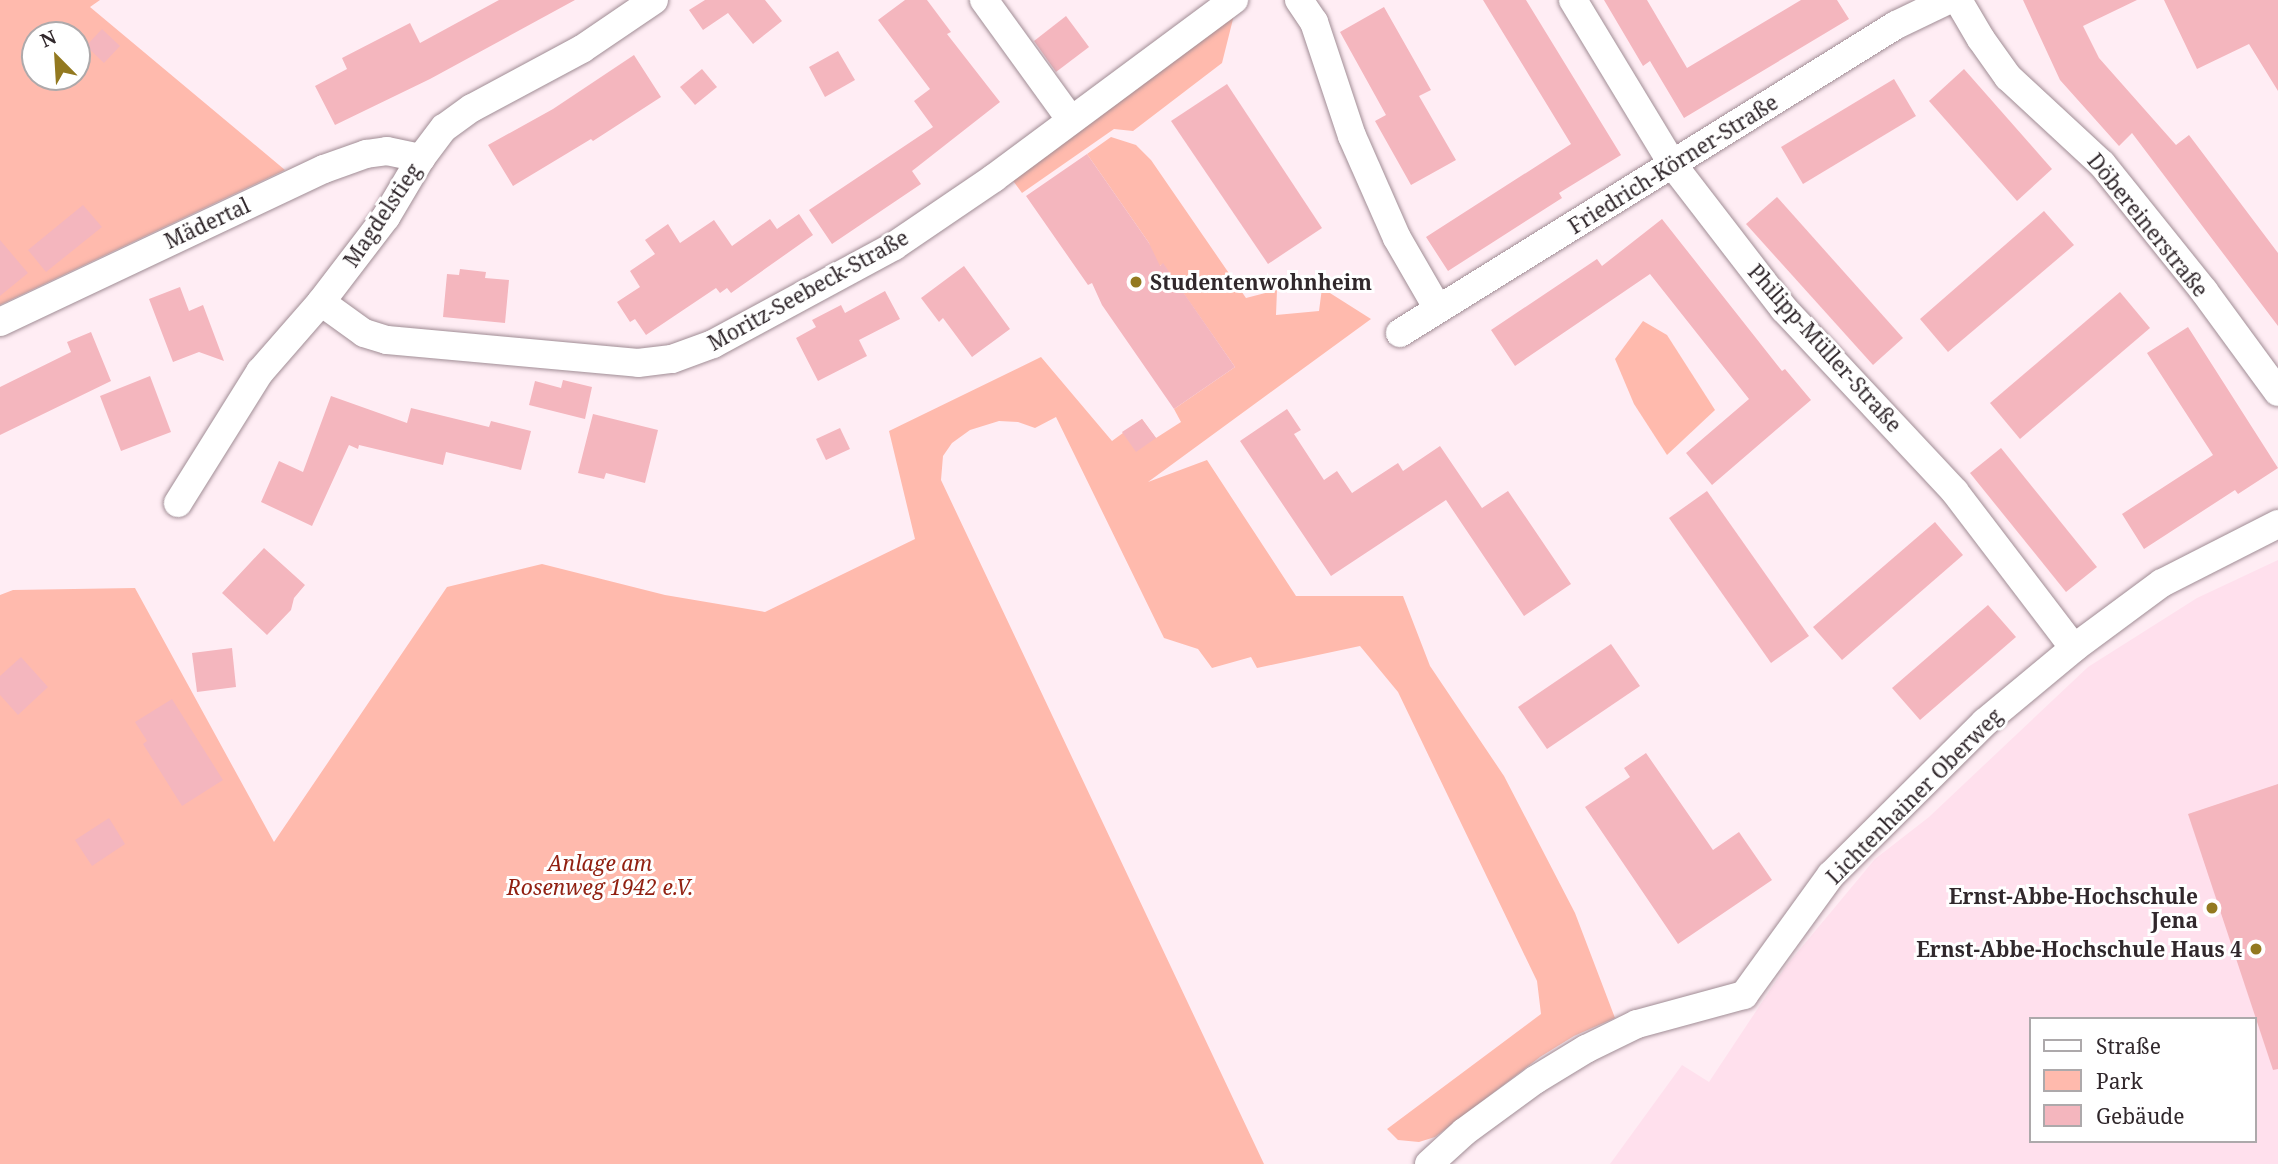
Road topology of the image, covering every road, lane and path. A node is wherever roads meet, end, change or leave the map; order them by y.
1 (654, 0) edge
2 (984, 0) edge
3 (1234, 0) edge
4 (1299, 0) edge
5 (1573, 0) edge
6 (1948, 0) edge
7 (1958, 0) edge
8 (1071, 120) junction
9 (421, 158) junction
10 (1673, 164) junction
11 (321, 303) junction
12 (1438, 309) junction
13 (0, 322) edge
14 (1400, 333) dead end
15 (2278, 392) edge
16 (178, 503) dead end
17 (2278, 524) edge
18 (2074, 648) junction
19 (1429, 1164) edge

1 - 9 street, Magdelstieg
2 - 8 street
3 - 8 street, Moritz-Seebeck-Straße
4 - 12 street
5 - 10 street, Philipp-Müller-Straße
6 - 10 street, Friedrich-Körner-Straße
7 - 15 street, Döbereinerstraße
8 - 11 street, Moritz-Seebeck-Straße
9 - 11 street, Magdelstieg
9 - 13 street, Mädertal
10 - 12 street, Friedrich-Körner-Straße
10 - 18 street, Philipp-Müller-Straße
11 - 16 street, Magdelstieg
12 - 14 street, Friedrich-Körner-Straße
17 - 18 street, Lichtenhainer Oberweg
18 - 19 street, Lichtenhainer Oberweg

